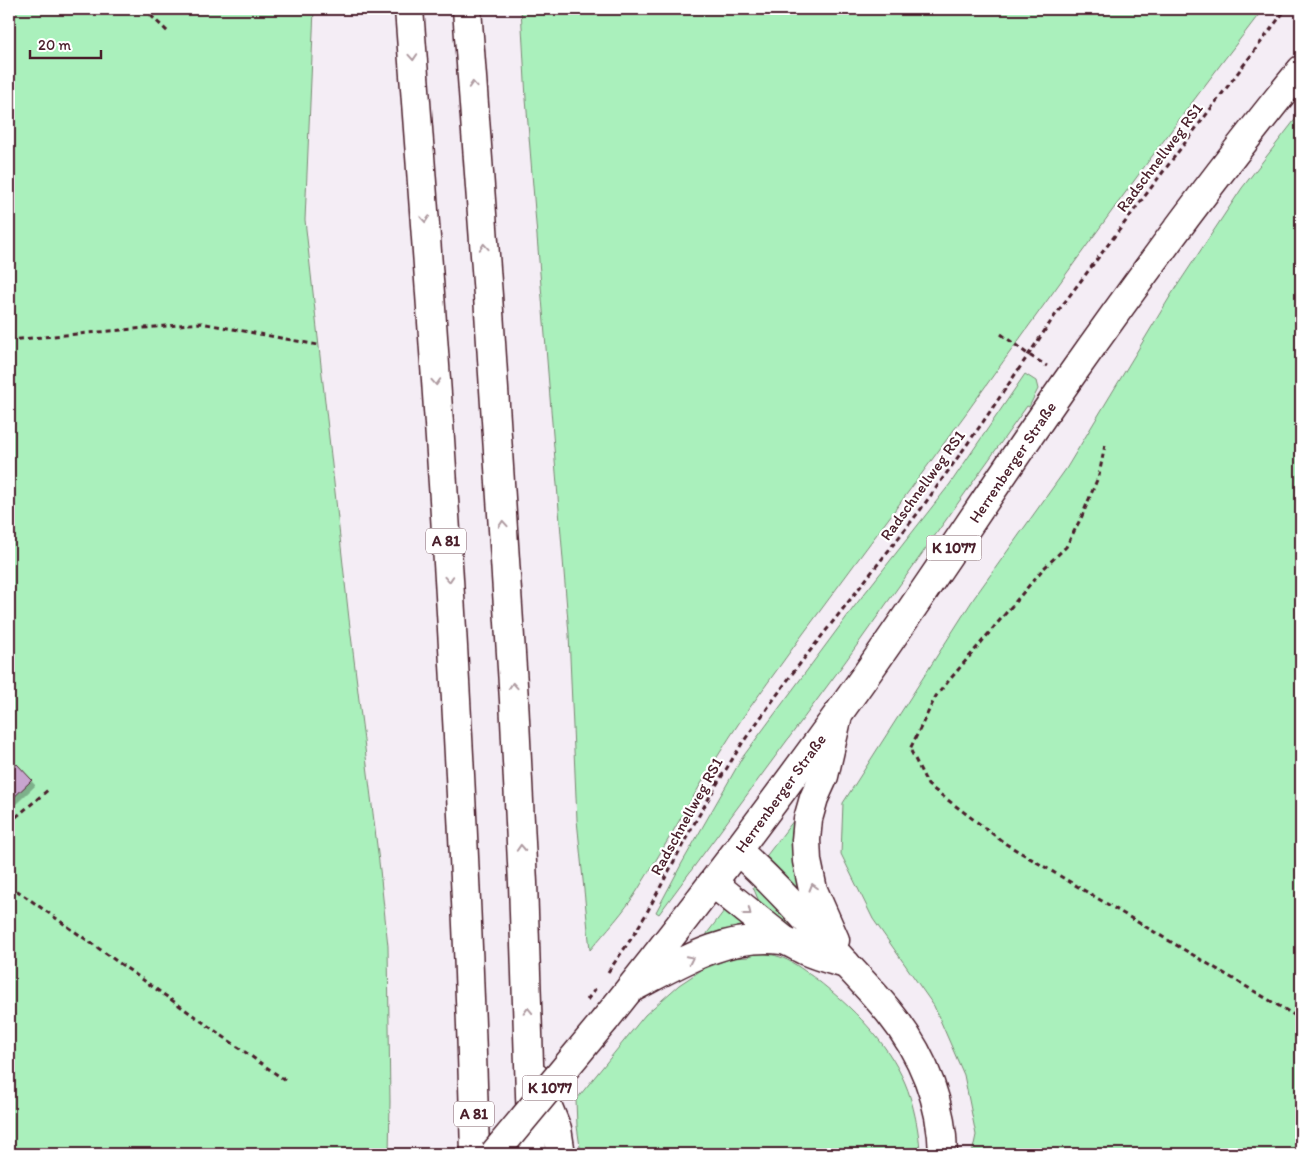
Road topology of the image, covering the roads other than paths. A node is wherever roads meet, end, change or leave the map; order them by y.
1 (409, 9) edge
2 (467, 9) edge
3 (1301, 70) edge
4 (838, 715) junction
5 (738, 851) junction
6 (713, 883) junction
7 (784, 940) junction
8 (846, 964) junction
9 (630, 989) junction
10 (529, 1059) junction
11 (475, 1154) edge
12 (494, 1154) edge
13 (532, 1154) edge
14 (561, 1154) edge
15 (943, 1154) edge

1 -> 11 main road, A 81
10 -> 2 main road
3 - 4 main road, Herrenberger Straße / K 1077
4 - 5 main road, Herrenberger Straße / K 1077
8 -> 4 main road
5 - 6 main road, Herrenberger Straße / K 1077
5 - 8 main road
6 -> 7 main road
6 - 9 main road, K 1077
7 - 8 main road
9 -> 7 main road
8 - 15 main road
9 - 12 main road, K 1077, bridge
10 - 13 main road
10 - 14 main road

